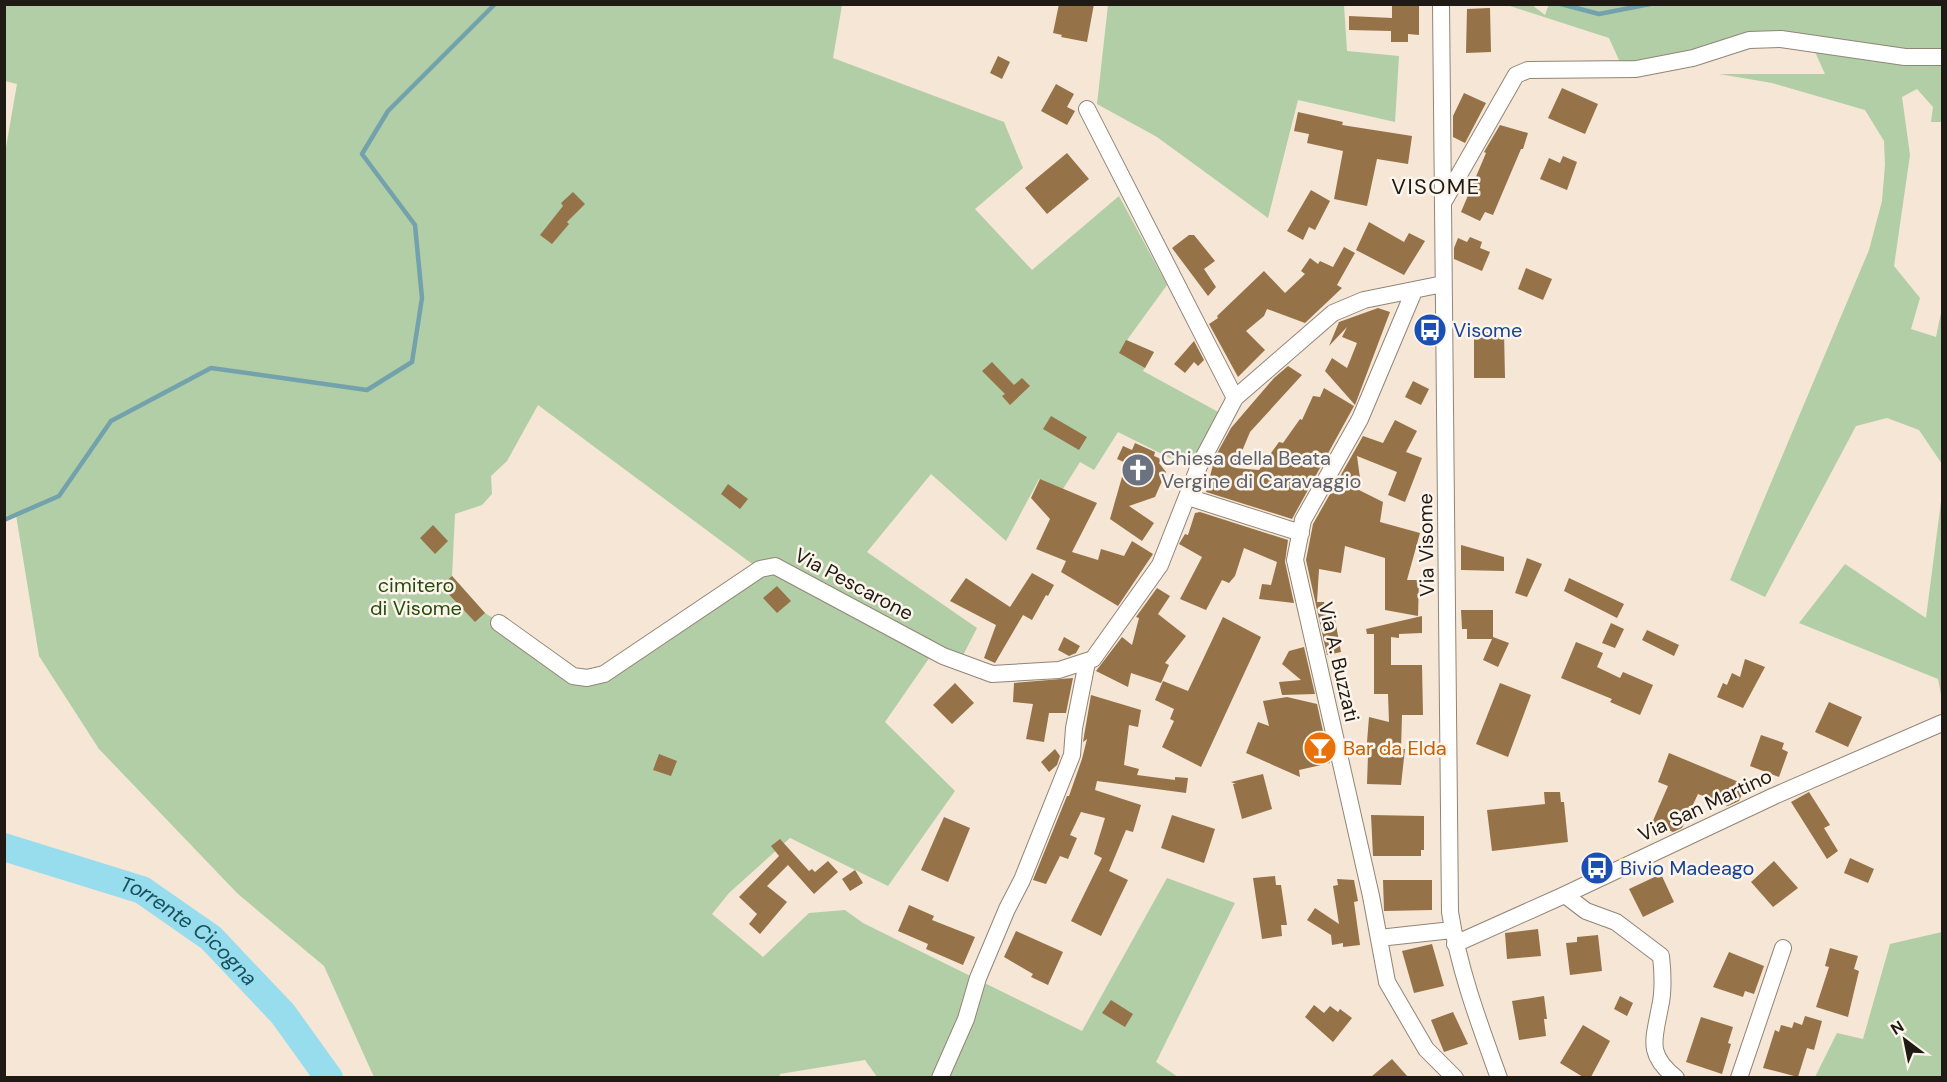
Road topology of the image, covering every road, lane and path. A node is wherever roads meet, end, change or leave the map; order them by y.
1 (1441, 4) edge
2 (1942, 57) edge
3 (1088, 108) dead end
4 (1444, 201) junction
5 (1443, 284) junction
6 (1414, 291) junction
7 (1235, 398) junction
8 (1186, 503) junction
9 (1301, 532) junction
10 (499, 623) dead end
11 (1087, 662) junction
12 (1942, 723) edge
13 (1566, 895) junction
14 (1454, 937) junction
15 (1379, 938) junction
16 (1783, 948) dead end
17 (940, 1077) edge
18 (1455, 1077) edge
19 (1499, 1077) edge
20 (1676, 1077) edge
21 (1739, 1077) edge

1 - 4 street, Via Visome
2 - 4 street
3 - 7 street
4 - 5 street, Via Visome
5 - 6 street
5 - 14 street, Via Visome
6 - 7 street
6 - 9 street, Via A. Buzzati
7 - 8 street
8 - 9 street
8 - 11 street
9 - 15 street, Via A. Buzzati
10 - 11 street, Via Pescarone
11 - 17 street
12 - 13 street, Via San Martino
13 - 14 street, Via San Martino
13 - 20 street
14 - 15 street, Via San Martino
14 - 19 street, Via Visome
15 - 18 street, Via A. Buzzati
16 - 21 street

